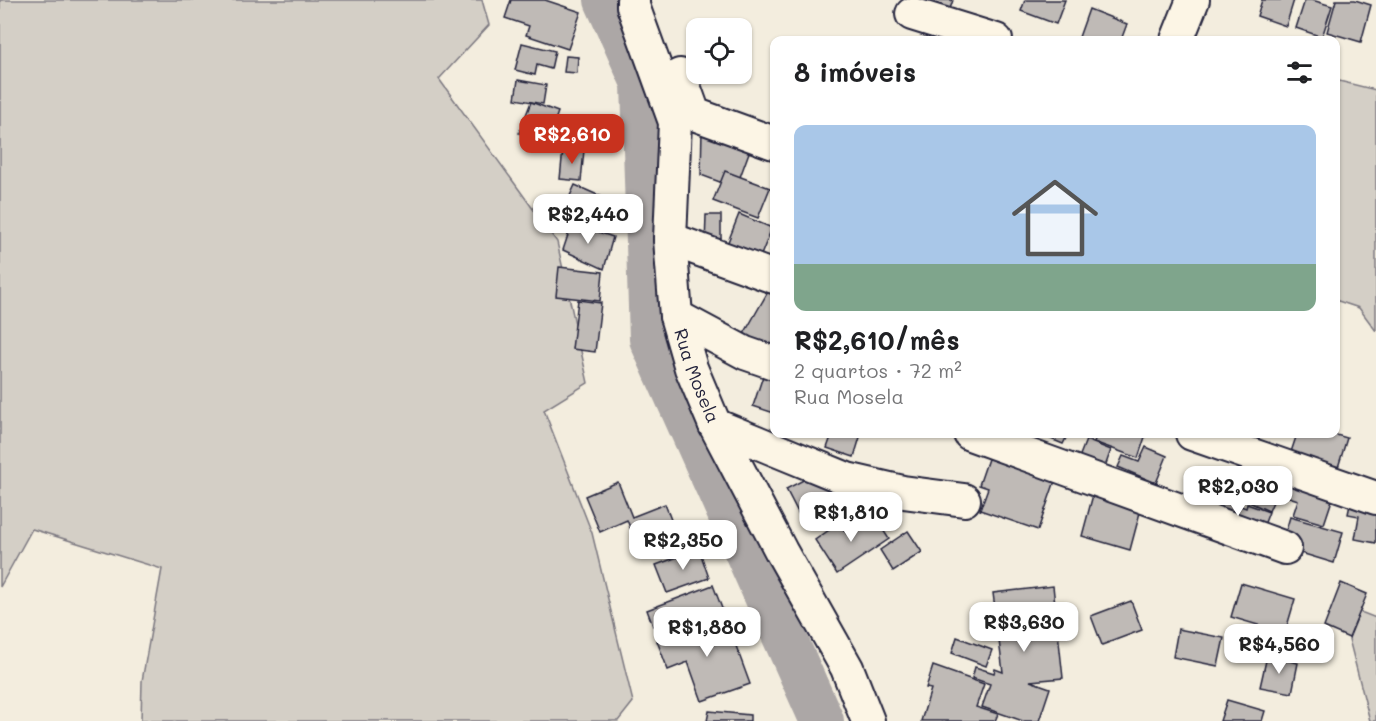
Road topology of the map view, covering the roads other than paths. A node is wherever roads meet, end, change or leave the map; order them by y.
1 (1193, 0) edge
2 (633, 3) edge
3 (912, 14) dead end
4 (983, 36) edge
5 (1179, 36) edge
6 (770, 142) edge
7 (670, 239) junction
8 (770, 276) edge
9 (676, 316) junction
10 (770, 362) edge
11 (715, 425) junction
12 (981, 438) edge
13 (1203, 438) edge
14 (1376, 498) edge
15 (964, 500) dead end
16 (1285, 548) dead end
17 (868, 721) edge

1 - 5 street
2 - 6 street
2 - 7 street, Rua Mosela
3 - 4 street
7 - 8 street
7 - 9 street, Rua Mosela
9 - 10 street
9 - 11 street, Rua Mosela
11 - 15 street
11 - 17 street, Rua Mosela
12 - 16 street
13 - 14 street

